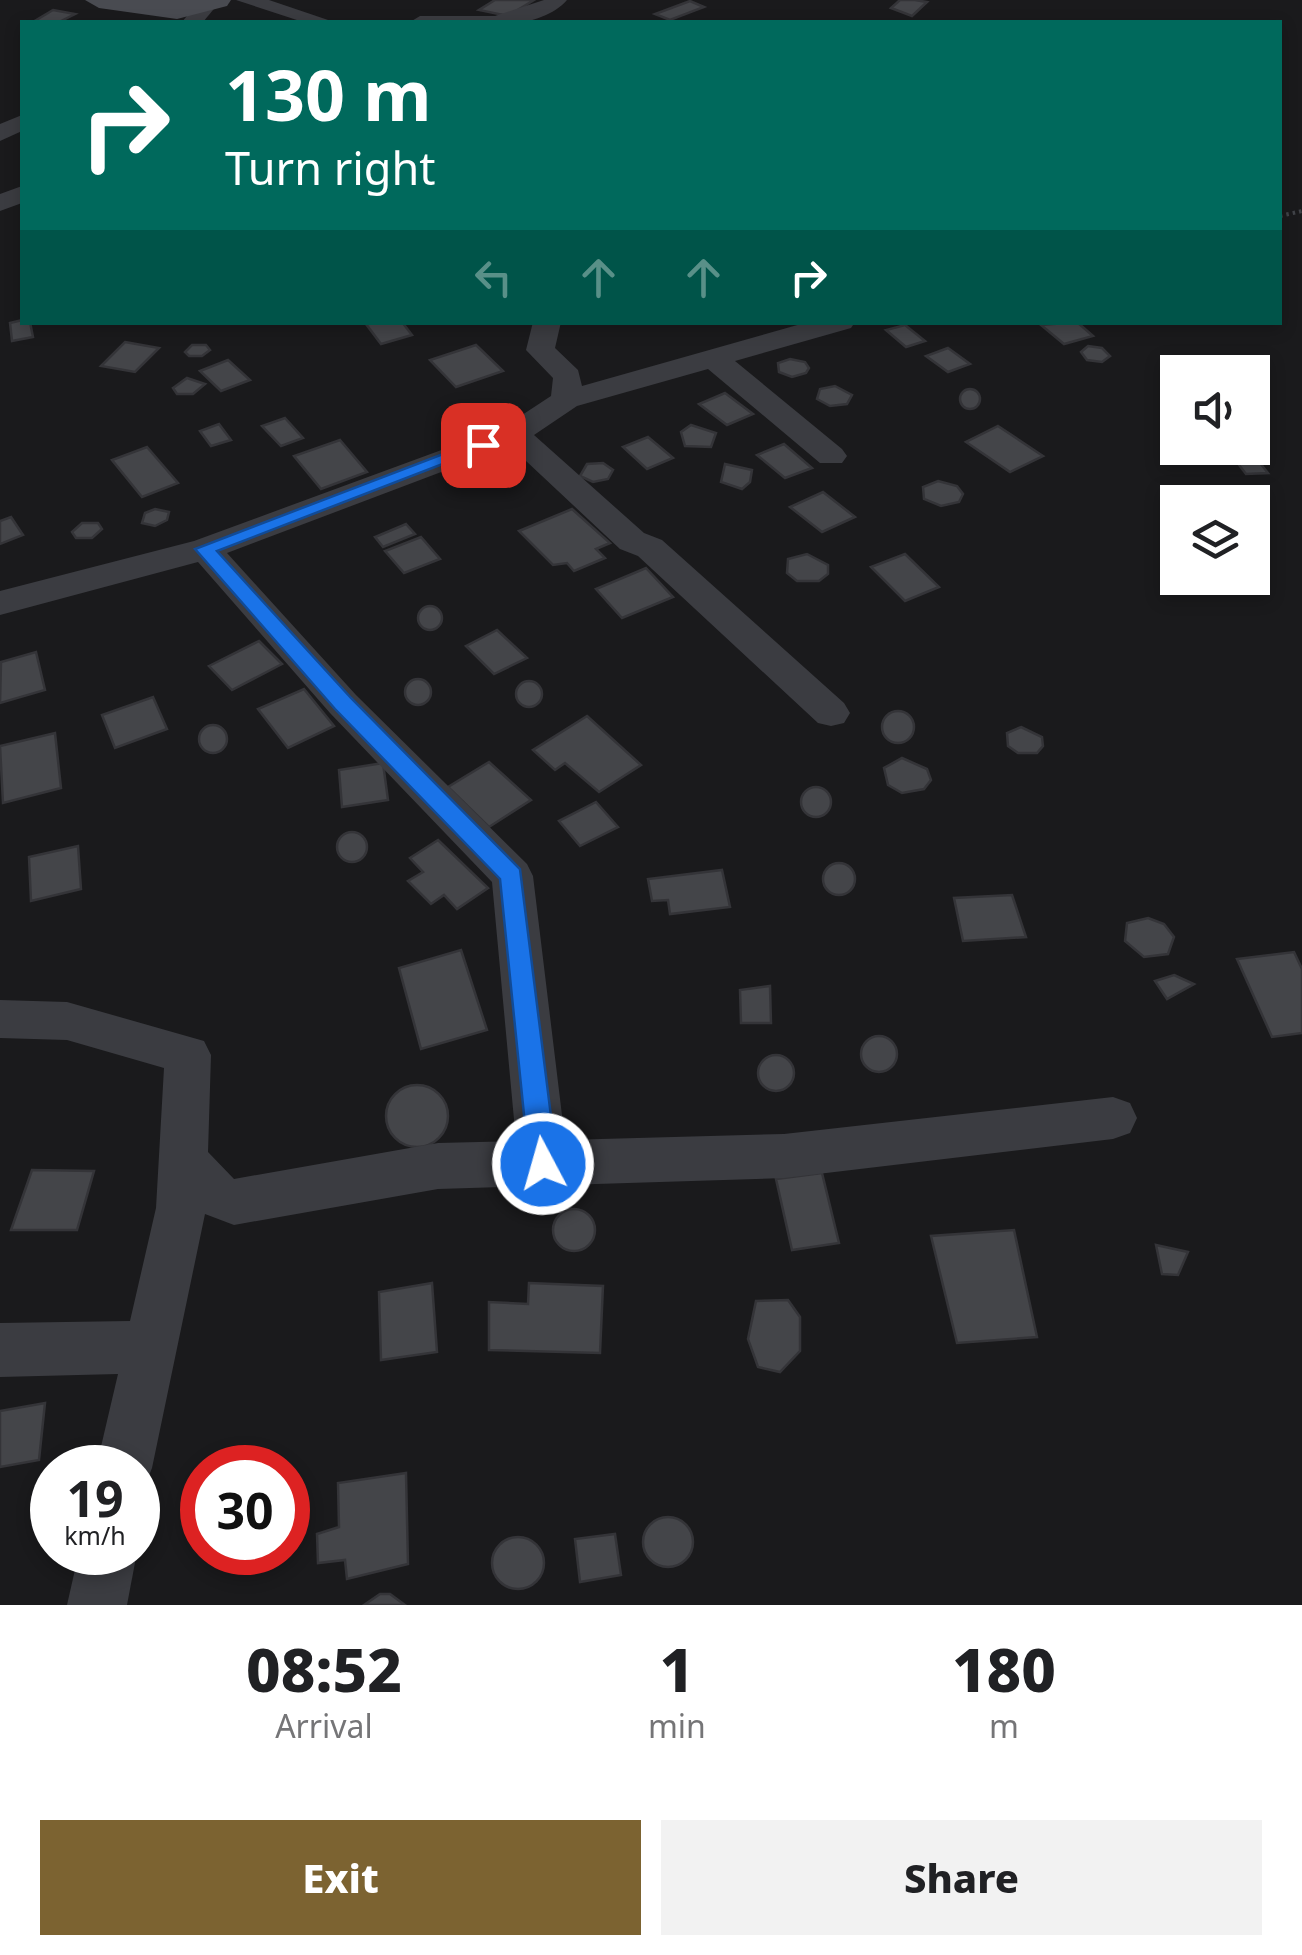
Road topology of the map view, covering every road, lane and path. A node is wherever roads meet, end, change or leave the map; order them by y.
1 (99, 0) edge
2 (246, 0) edge
3 (557, 0) edge
4 (206, 9) edge
5 (317, 20) edge
6 (503, 20) edge
7 (546, 325) edge
8 (832, 325) edge
9 (714, 359) junction
10 (566, 400) junction
11 (515, 434) junction
12 (831, 456) dead end
13 (204, 549) junction
14 (0, 603) edge
15 (831, 714) dead end
16 (0, 1020) edge
17 (1113, 1118) dead end
18 (183, 1160) junction
19 (543, 1164) junction
20 (150, 1347) junction
21 (0, 1350) edge
22 (129, 1445) edge
23 (103, 1575) edge
24 (97, 1605) edge

1 - 4 street
2 - 5 street
3 - 6 street
7 - 10 street
8 - 9 street
9 - 10 street
9 - 12 street
10 - 11 street
11 - 13 street
11 - 15 street
13 - 14 street
13 - 19 street
16 - 18 street
17 - 19 street
18 - 19 street
18 - 20 street
20 - 21 street
20 - 22 street
23 - 24 street

